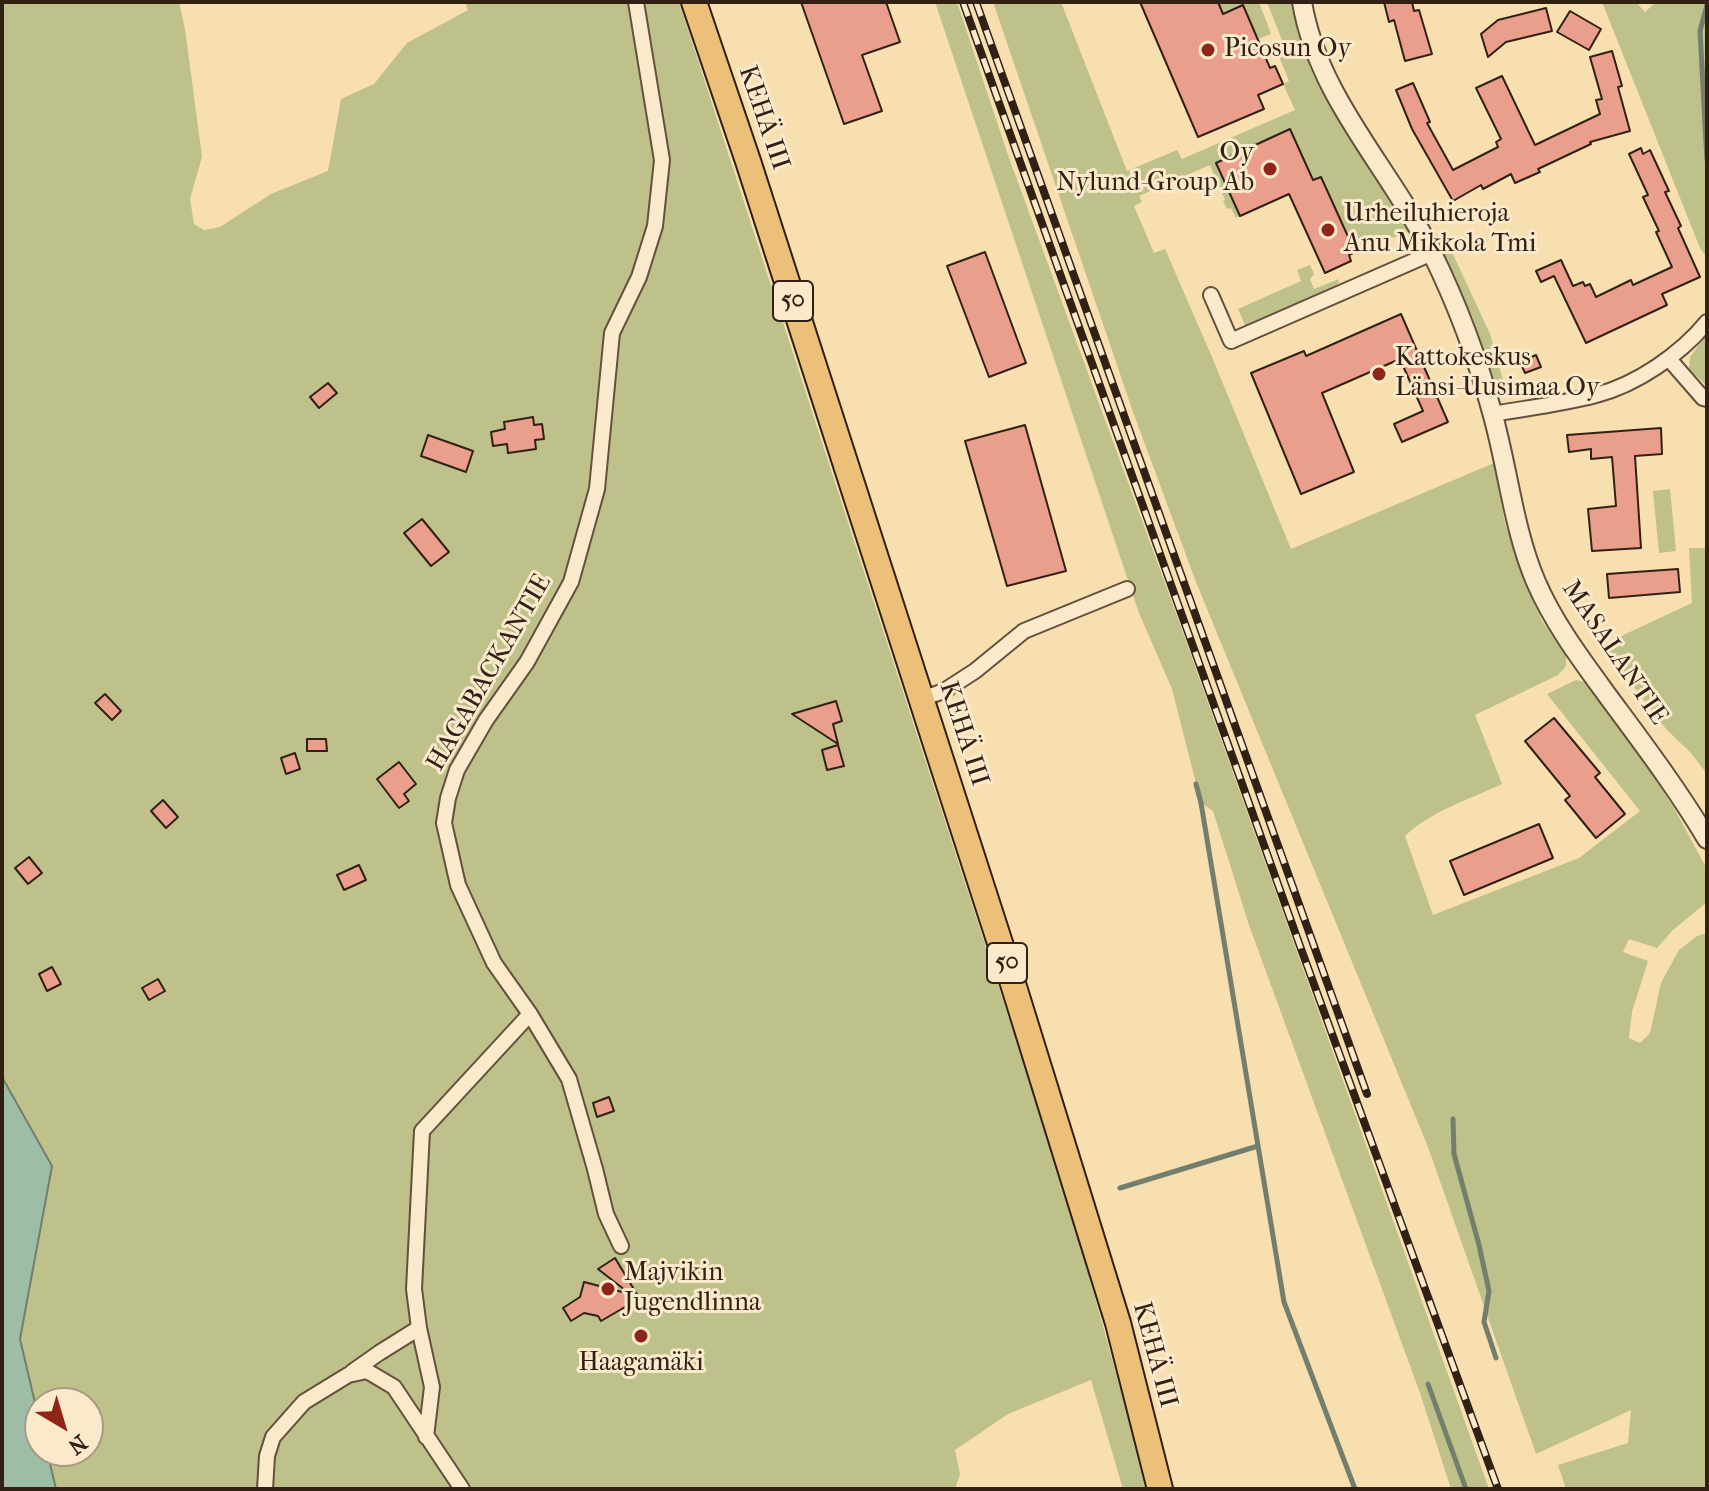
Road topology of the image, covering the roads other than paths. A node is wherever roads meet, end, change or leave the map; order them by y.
1 (636, 2) edge
2 (694, 2) edge
3 (1302, 2) edge
4 (1432, 253) junction
5 (1211, 295) dead end
6 (1707, 322) edge
7 (1669, 359) junction
8 (1707, 399) edge
9 (1493, 414) junction
10 (1127, 589) dead end
11 (921, 699) junction
12 (1707, 839) edge
13 (530, 1014) junction
14 (621, 1246) dead end
15 (419, 1328) junction
16 (348, 1375) junction
17 (426, 1437) junction
18 (265, 1489) edge
19 (462, 1489) edge
20 (1160, 1489) edge

1 - 13 street, HAGABACKANTIE
2 - 11 highway, KEHÄ III / 50
3 - 4 street, MASALANTIE
4 - 5 street
4 - 9 street, MASALANTIE
6 - 7 street
7 - 8 street
7 - 9 street
9 - 12 street, MASALANTIE
10 - 11 street
11 - 20 highway, KEHÄ III / 50
13 - 14 street, HAGABACKANTIE
13 - 15 street
15 - 16 street
15 - 17 street
16 - 17 street
16 - 18 street
17 - 19 street

